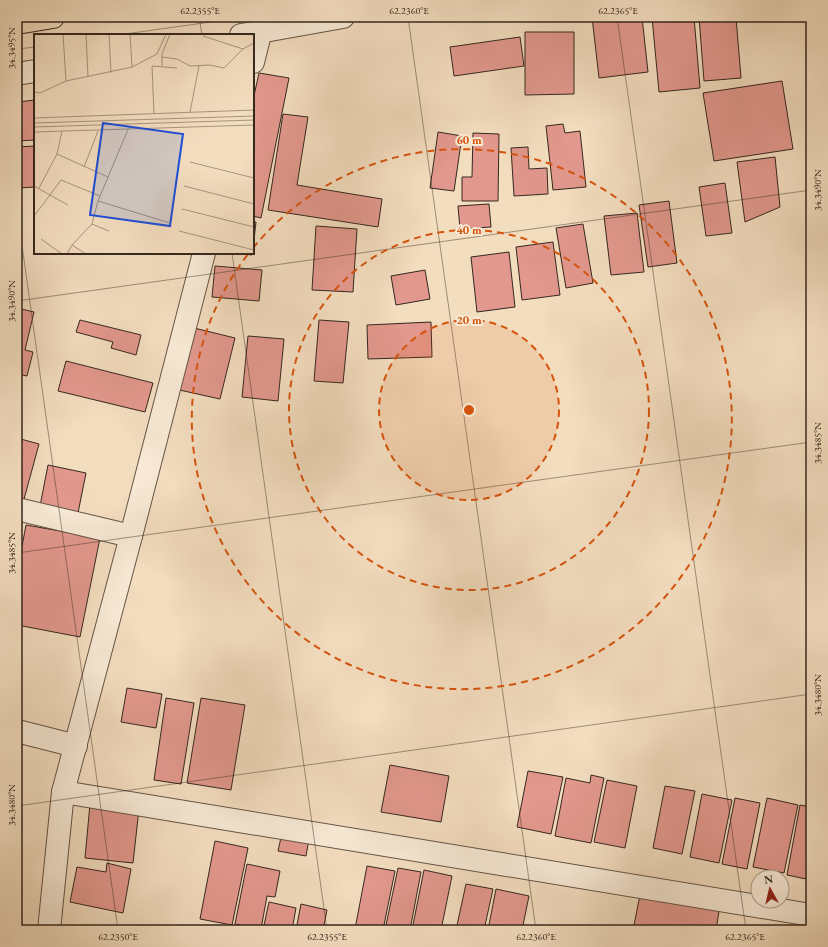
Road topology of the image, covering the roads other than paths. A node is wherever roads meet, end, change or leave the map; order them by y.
1 (53, 17) edge
2 (343, 17) edge
3 (17, 23) edge
4 (255, 28) edge
5 (254, 45) edge
6 (34, 71) edge
7 (17, 74) edge
8 (204, 254) edge
9 (17, 509) edge
10 (131, 536) junction
11 (17, 731) edge
12 (76, 746) junction
13 (63, 792) junction
14 (811, 915) edge
15 (48, 930) edge

1 - 3 highway
2 - 4 street
4 - 5 street
6 - 7 street
8 - 10 street
9 - 10 street
10 - 12 street
11 - 12 street
12 - 13 street
13 - 14 street
13 - 15 street

